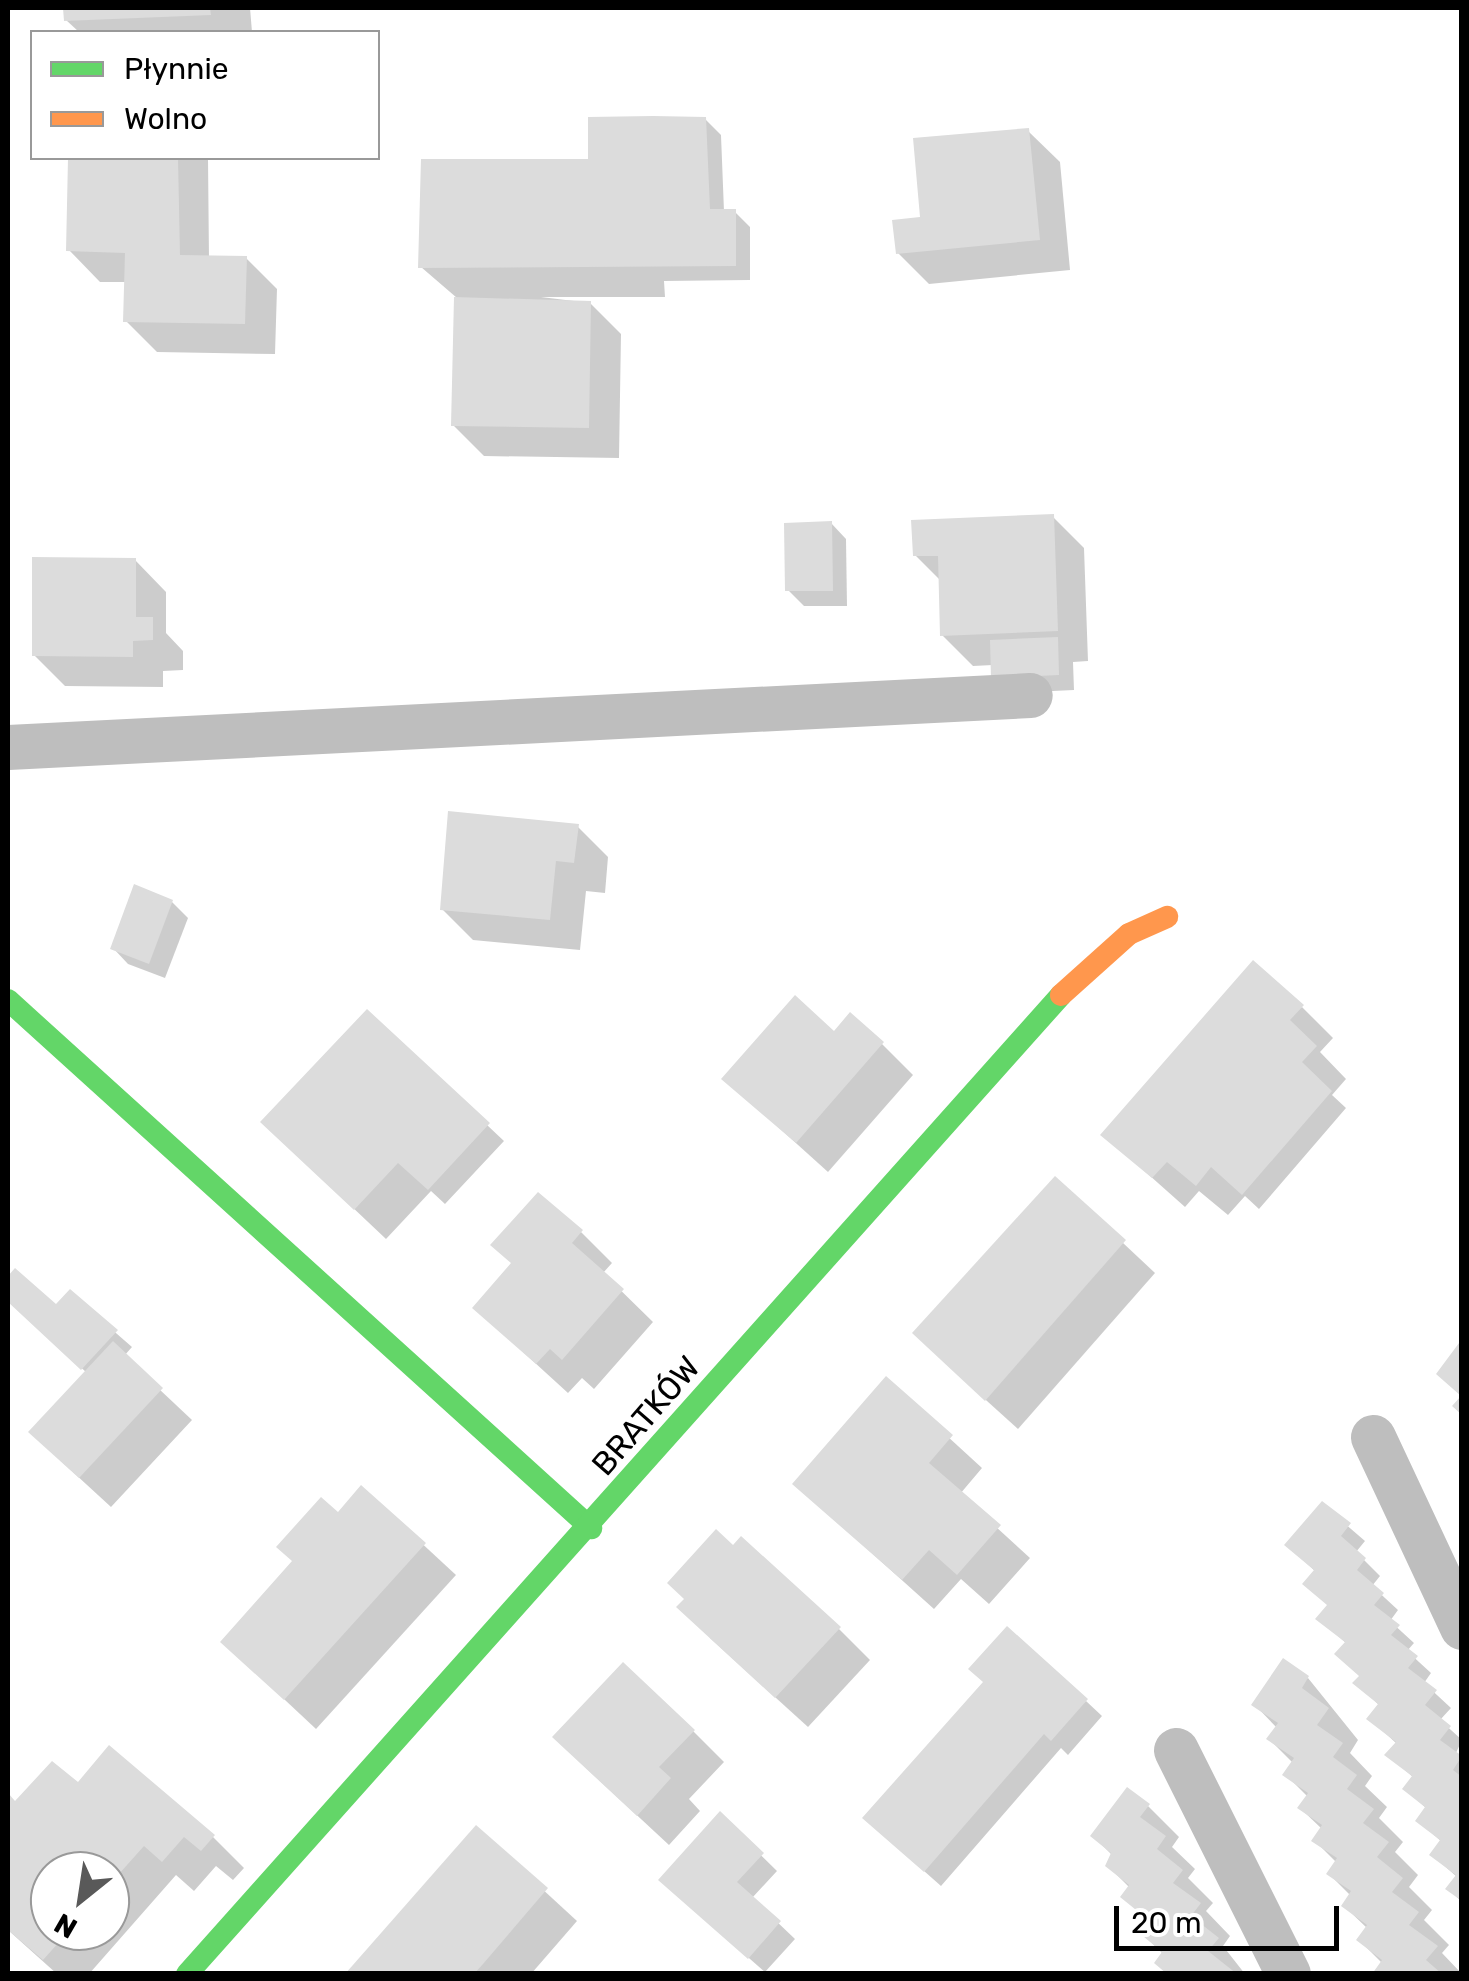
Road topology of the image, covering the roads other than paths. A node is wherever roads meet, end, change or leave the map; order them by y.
1 (1030, 695) dead end
2 (8, 747) edge
3 (1167, 917) dead end
4 (8, 1000) edge
5 (1373, 1438) dead end
6 (591, 1528) junction
7 (1462, 1627) edge
8 (1176, 1750) dead end
9 (187, 1974) edge
10 (1288, 1974) edge

1 - 2 lane
3 - 6 street, BRATKÓW
4 - 6 street
5 - 7 lane
6 - 9 street, BRATKÓW
8 - 10 lane

